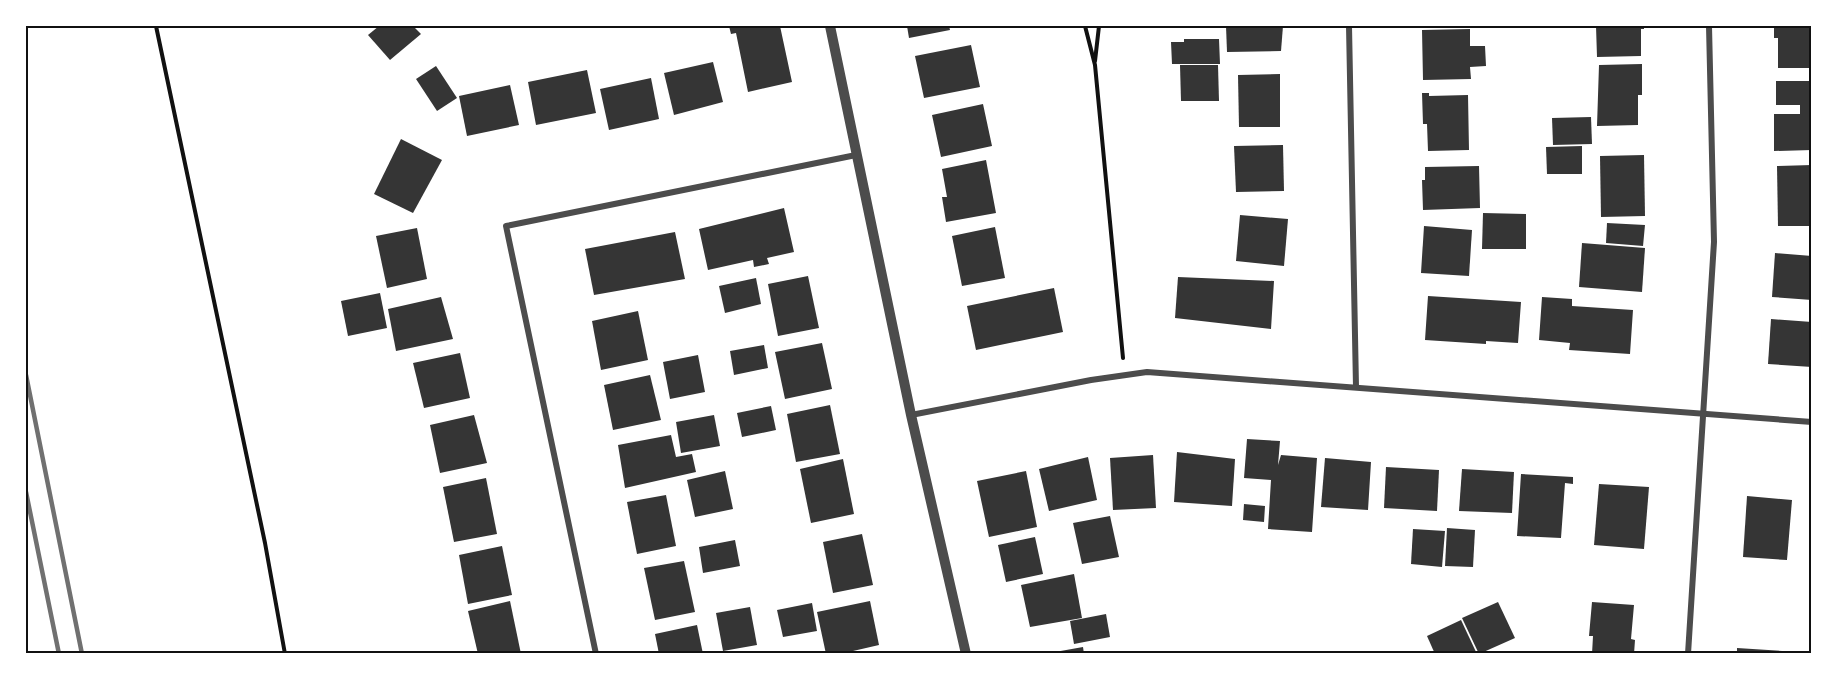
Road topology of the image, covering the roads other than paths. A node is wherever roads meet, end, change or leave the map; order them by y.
1 (830, 26) edge
2 (1349, 26) edge
3 (1709, 26) edge
4 (856, 155) junction
5 (1356, 387) junction
6 (1701, 414) junction
7 (911, 416) junction
8 (1812, 422) edge
9 (596, 654) edge
10 (966, 654) edge
11 (1688, 654) edge

1 - 4 street
2 - 5 street
3 - 6 street
4 - 7 street
4 - 9 street
5 - 6 street
5 - 7 street
6 - 8 street
6 - 11 street
7 - 10 street

